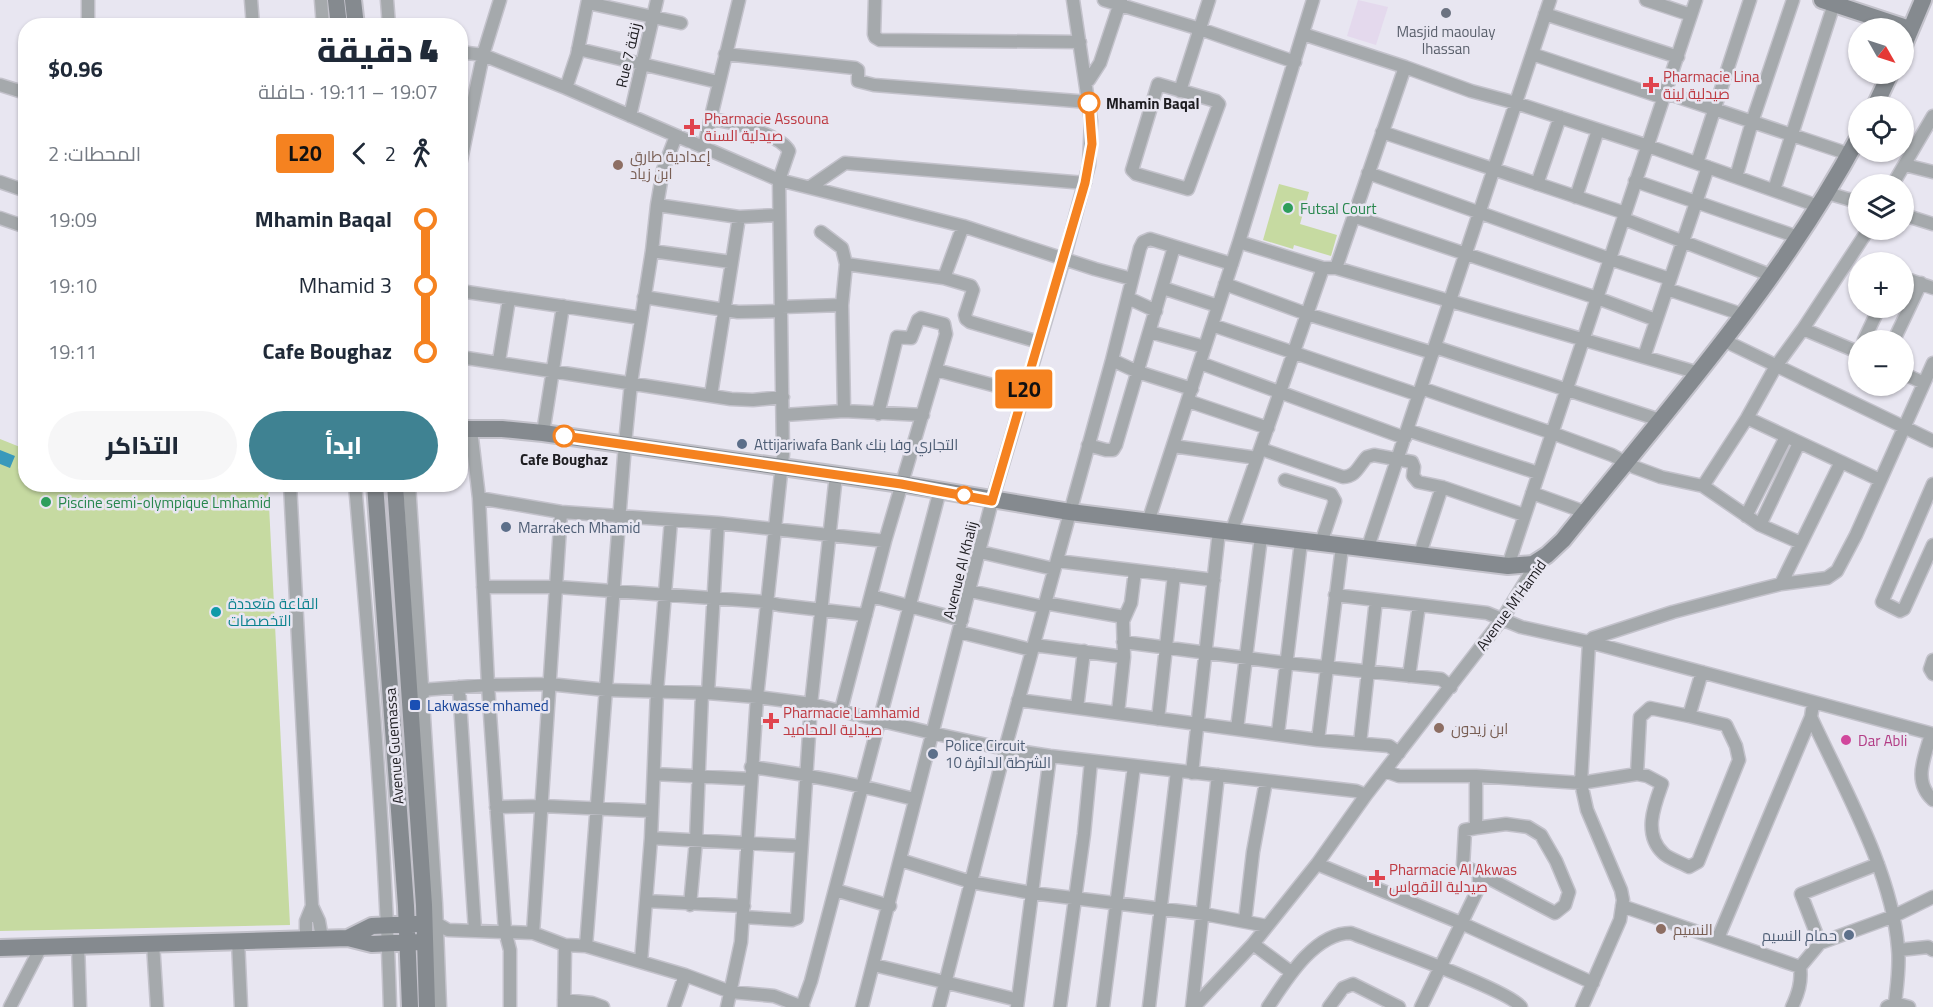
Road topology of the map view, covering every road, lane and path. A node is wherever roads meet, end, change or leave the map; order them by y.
1 (88, 0) edge
2 (251, 0) edge
3 (321, 0) edge
4 (336, 0) edge
5 (353, 0) edge
6 (387, 0) edge
7 (500, 0) edge
8 (657, 0) edge
9 (739, 0) edge
10 (875, 0) edge
11 (1073, 0) edge
12 (1104, 0) edge
13 (1209, 0) edge
14 (1314, 0) edge
15 (1550, 0) edge
16 (1646, 0) edge
17 (1696, 0) edge
18 (1750, 0) edge
19 (1793, 0) edge
20 (1923, 0) edge
21 (588, 1) edge
22 (1828, 2) edge
23 (1121, 3) edge
24 (1545, 14) junction
25 (1691, 15) junction
26 (652, 17) junction
27 (87, 18) edge
28 (252, 18) edge
29 (323, 18) edge
30 (338, 18) edge
31 (355, 18) edge
32 (388, 18) edge
33 (1864, 18) edge
34 (1914, 21) edge
35 (681, 23) dead end
36 (1200, 29) junction
37 (1303, 34) junction
38 (1080, 42) junction
39 (578, 49) junction
40 (468, 53) edge
41 (725, 54) junction
42 (1532, 54) junction
43 (483, 55) junction
44 (1678, 57) junction
45 (1295, 62) junction
46 (641, 63) junction
47 (1405, 67) junction
48 (1086, 81) junction
49 (718, 82) junction
50 (0, 85) edge
51 (566, 88) junction
52 (18, 91) edge
53 (1180, 91) junction
54 (1665, 96) junction
55 (1089, 102) junction
56 (1516, 103) junction
57 (1714, 109) junction
58 (630, 116) junction
59 (1933, 116) edge
60 (1560, 117) junction
61 (711, 120) junction
62 (1752, 122) junction
63 (468, 127) edge
64 (1598, 130) junction
65 (1382, 132) junction
66 (1790, 135) junction
67 (675, 136) junction
68 (704, 146) junction
69 (1648, 146) junction
70 (1848, 153) edge
71 (1848, 157) edge
72 (1702, 165) junction
73 (1905, 165) junction
74 (1494, 170) junction
75 (1933, 172) edge
76 (1368, 173) junction
77 (1899, 174) edge
78 (1736, 177) junction
79 (779, 180) junction
80 (0, 182) edge
81 (1635, 182) junction
82 (1085, 183) junction
83 (1537, 184) junction
84 (810, 187) junction
85 (18, 188) edge
86 (1774, 190) junction
87 (1576, 197) junction
88 (1823, 199) junction
89 (1848, 201) edge
90 (1696, 202) junction
91 (657, 205) junction
92 (1480, 212) junction
93 (779, 215) junction
94 (1353, 216) junction
95 (1624, 216) junction
96 (738, 217) junction
97 (0, 218) edge
98 (1914, 218) edge
99 (18, 224) edge
100 (1933, 224) edge
101 (963, 226) junction
102 (821, 232) dead end
103 (1798, 237) junction
104 (1239, 242) junction
105 (1683, 243) junction
106 (1174, 247) junction
107 (652, 251) junction
108 (1466, 254) junction
109 (1064, 259) junction
110 (1610, 259) junction
111 (731, 262) junction
112 (846, 264) junction
113 (1232, 264) junction
114 (1323, 268) junction
115 (1336, 268) junction
116 (1848, 269) edge
117 (1773, 276) junction
118 (944, 278) junction
119 (1132, 279) junction
120 (1914, 281) edge
121 (1921, 283) junction
122 (1225, 284) junction
123 (1669, 284) junction
124 (1163, 288) junction
125 (1933, 288) edge
126 (468, 292) edge
127 (644, 297) junction
128 (1128, 298) junction
129 (1597, 298) junction
130 (509, 299) junction
131 (1450, 301) junction
132 (842, 305) junction
133 (562, 306) junction
134 (1218, 306) junction
135 (782, 309) junction
136 (724, 310) junction
137 (1156, 311) junction
138 (1307, 314) junction
139 (1744, 315) junction
140 (641, 318) junction
141 (1656, 320) junction
142 (1212, 325) junction
143 (1803, 329) junction
144 (1899, 330) edge
145 (1150, 332) junction
146 (1583, 339) junction
147 (1725, 341) junction
148 (1039, 342) junction
149 (1205, 347) junction
150 (1848, 348) edge
151 (1434, 350) junction
152 (1294, 353) junction
153 (1644, 357) junction
154 (468, 358) edge
155 (1112, 360) junction
156 (499, 362) junction
157 (1200, 363) junction
158 (1933, 363) edge
159 (1776, 366) junction
160 (552, 370) junction
161 (936, 370) junction
162 (1138, 372) junction
163 (1699, 373) junction
164 (1914, 378) edge
165 (632, 383) junction
166 (1924, 383) junction
167 (1192, 389) junction
168 (1567, 389) junction
169 (1281, 392) junction
170 (1420, 392) junction
171 (1023, 393) junction
172 (711, 395) junction
173 (783, 397) junction
174 (1188, 402) junction
175 (844, 411) junction
176 (878, 414) junction
177 (784, 415) junction
178 (923, 415) junction
179 (1747, 417) junction
180 (1660, 420) junction
181 (468, 425) edge
182 (1903, 427) junction
183 (1268, 428) junction
184 (543, 433) junction
185 (1552, 433) junction
186 (1406, 434) junction
187 (1786, 436) junction
188 (1933, 441) edge
189 (1799, 443) junction
190 (468, 444) edge
191 (625, 444) junction
192 (1088, 445) junction
193 (1173, 446) junction
194 (1259, 454) junction
195 (1398, 459) junction
196 (1624, 462) junction
197 (1841, 462) junction
198 (781, 468) junction
199 (1538, 473) junction
200 (836, 475) junction
201 (1286, 480) dead end
202 (1880, 480) junction
203 (901, 484) junction
204 (1933, 484) edge
205 (1703, 486) junction
206 (1442, 488) junction
207 (940, 490) junction
208 (290, 492) edge
209 (356, 492) edge
210 (376, 492) edge
211 (396, 492) edge
212 (409, 492) edge
213 (1532, 493) junction
214 (479, 498) junction
215 (992, 501) junction
216 (561, 512) junction
217 (1070, 512) junction
218 (1585, 512) junction
219 (619, 516) junction
220 (1524, 516) junction
221 (1746, 516) junction
222 (670, 520) junction
223 (1148, 522) junction
224 (718, 523) junction
225 (1760, 525) junction
226 (775, 529) junction
227 (1225, 532) junction
228 (830, 535) junction
229 (1261, 537) junction
230 (885, 541) junction
231 (1301, 542) junction
232 (1321, 543) junction
233 (1802, 543) junction
234 (1933, 545) edge
235 (1342, 547) junction
236 (1367, 550) junction
237 (980, 552) junction
238 (1419, 556) junction
239 (1538, 561) junction
240 (1055, 565) junction
241 (1508, 566) junction
242 (1135, 571) junction
243 (1174, 575) junction
244 (1214, 580) junction
245 (1781, 584) junction
246 (483, 587) junction
247 (557, 587) junction
248 (970, 591) junction
249 (614, 592) junction
250 (665, 595) junction
251 (871, 596) junction
252 (1335, 596) junction
253 (714, 597) junction
254 (1376, 600) junction
255 (767, 602) junction
256 (1045, 605) junction
257 (1419, 605) junction
258 (909, 606) junction
259 (821, 610) junction
260 (866, 615) junction
261 (1124, 617) junction
262 (1503, 618) junction
263 (961, 626) junction
264 (1123, 642) junction
265 (1589, 642) junction
266 (1033, 647) junction
267 (1166, 647) junction
268 (1084, 651) junction
269 (1206, 651) junction
270 (1124, 657) junction
271 (1245, 657) junction
272 (1933, 660) edge
273 (1286, 663) junction
274 (1326, 667) junction
275 (1369, 672) junction
276 (1702, 672) junction
277 (1933, 674) edge
278 (1409, 676) junction
279 (488, 684) junction
280 (549, 684) junction
281 (459, 687) junction
282 (1451, 687) junction
283 (415, 690) junction
284 (606, 690) junction
285 (657, 691) junction
286 (705, 693) junction
287 (757, 698) junction
288 (1018, 700) junction
289 (811, 704) junction
290 (1813, 704) junction
291 (1077, 708) junction
292 (841, 710) junction
293 (1118, 713) junction
294 (1689, 716) junction
295 (1811, 717) junction
296 (878, 719) junction
297 (1158, 719) junction
298 (1197, 724) junction
299 (1237, 729) junction
300 (932, 733) junction
301 (1278, 733) junction
302 (1932, 734) edge
303 (1318, 740) junction
304 (1360, 743) junction
305 (1005, 749) junction
306 (1399, 753) junction
307 (1050, 756) junction
308 (1091, 761) junction
309 (1134, 766) junction
310 (1177, 771) junction
311 (1385, 771) junction
312 (1192, 772) junction
313 (751, 773) junction
314 (654, 774) junction
315 (806, 774) junction
316 (1637, 774) junction
317 (698, 776) junction
318 (1218, 776) junction
319 (1476, 776) junction
320 (1266, 781) junction
321 (1581, 783) junction
322 (861, 785) junction
323 (1366, 795) junction
324 (914, 800) junction
325 (1933, 800) edge
326 (543, 806) junction
327 (496, 807) junction
328 (598, 808) junction
329 (651, 811) junction
330 (1476, 828) junction
331 (651, 838) junction
332 (696, 841) junction
333 (748, 843) junction
334 (801, 846) junction
335 (900, 860) junction
336 (1317, 864) junction
337 (1878, 864) junction
338 (1479, 873) junction
339 (971, 882) junction
340 (835, 890) junction
341 (1032, 893) junction
342 (1933, 897) edge
343 (1075, 899) junction
344 (646, 901) junction
345 (1116, 904) junction
346 (690, 905) junction
347 (890, 906) junction
348 (1622, 906) junction
349 (1161, 909) junction
350 (743, 912) junction
351 (1204, 914) junction
352 (1894, 916) junction
353 (1245, 921) junction
354 (422, 923) junction
355 (1461, 923) junction
356 (388, 925) junction
357 (1267, 926) junction
358 (448, 930) junction
359 (475, 930) junction
360 (505, 931) junction
361 (533, 933) junction
362 (314, 938) junction
363 (348, 938) junction
364 (1718, 938) junction
365 (238, 940) junction
366 (423, 941) junction
367 (153, 943) junction
368 (1820, 943) junction
369 (389, 944) junction
370 (1253, 944) junction
371 (78, 945) junction
372 (565, 945) junction
373 (586, 946) junction
374 (41, 947) junction
375 (0, 948) edge
376 (1899, 950) junction
377 (1933, 950) edge
378 (641, 962) junction
379 (874, 965) junction
380 (1442, 968) junction
381 (1800, 968) junction
382 (1292, 972) junction
383 (685, 975) junction
384 (944, 983) junction
385 (1593, 983) junction
386 (731, 992) junction
387 (564, 1004) edge
388 (1017, 1004) edge
389 (1391, 1005) edge
390 (1891, 1005) edge
391 (10, 1007) edge
392 (80, 1007) edge
393 (157, 1007) edge
394 (241, 1007) edge
395 (390, 1007) edge
396 (410, 1007) edge
397 (427, 1007) edge
398 (440, 1007) edge
399 (510, 1007) edge
400 (603, 1007) edge
401 (674, 1007) edge
402 (727, 1007) edge
403 (802, 1007) edge
404 (862, 1007) edge
405 (939, 1007) edge
406 (1060, 1007) edge
407 (1103, 1007) edge
408 (1149, 1007) edge
409 (1193, 1007) edge
410 (1268, 1007) edge
411 (1329, 1007) edge
412 (1421, 1007) edge
413 (1521, 1007) edge
414 (1582, 1007) edge
415 (1792, 1007) edge
416 (1909, 1007) edge

1 - 27 street
2 - 28 street
3 - 29 street
4 - 30 street
5 - 31 street
6 - 32 street
7 - 43 street
8 - 26 street, Rue 7 زنقة
9 - 41 street
10 - 38 street
11 - 38 street, Avenue Al Khalij
12 - 23 street
13 - 36 street
14 - 37 street
15 - 24 street
16 - 25 street
17 - 25 street
18 - 57 street
19 - 62 street
20 - 34 street
21 - 26 street
21 - 39 street
22 - 33 street
22 - 66 street
23 - 36 street
23 - 48 street
24 - 42 street
24 - 44 street
25 - 44 street
26 - 35 street
26 - 46 street, Rue 7 زنقة
36 - 45 street
36 - 53 street
37 - 45 street
37 - 47 street
38 - 48 street, Avenue Al Khalij
39 - 46 street
39 - 51 street
40 - 43 street
41 - 49 street
41 - 55 street
42 - 54 street
42 - 56 street
43 - 51 street
43 - 63 street
44 - 54 street
45 - 104 street
46 - 49 street
46 - 58 street, Rue 7 زنقة
47 - 56 street
47 - 65 street
48 - 55 street, Avenue Al Khalij
49 - 61 street
50 - 52 street
51 - 58 street
53 - 53 street
54 - 57 street
54 - 69 street
55 - 82 street, Avenue Al Khalij
56 - 60 street
56 - 74 street
57 - 62 street
57 - 72 street
58 - 67 street
59 - 73 street
60 - 64 street
60 - 83 street
61 - 68 street
61 - 79 street
62 - 66 street
62 - 78 street
64 - 69 street
64 - 87 street
65 - 74 street
65 - 76 street
66 - 70 street
66 - 86 street
67 - 68 street
67 - 91 street
68 - 79 street
69 - 72 street
69 - 81 street
71 - 88 street, Avenue M'Hamid
72 - 78 street
72 - 90 street
73 - 75 street
73 - 77 street
74 - 83 street
74 - 92 street
76 - 92 street
76 - 94 street
78 - 86 street
79 - 84 street
79 - 93 street
80 - 85 street
81 - 90 street
81 - 95 street
82 - 84 street
82 - 109 street, Avenue Al Khalij
83 - 87 street
84 - 101 street
86 - 88 street
87 - 95 street
88 - 89 street
88 - 103 street, Avenue M'Hamid
90 - 103 street
90 - 105 street
91 - 96 street
91 - 107 street
92 - 108 street
92 - 110 street
93 - 96 street
93 - 135 street
94 - 108 street
94 - 115 street
95 - 105 street
95 - 110 street
96 - 111 street
97 - 99 street
98 - 100 street
101 - 109 street
101 - 118 street
102 - 112 street
103 - 117 street, Avenue M'Hamid
104 - 113 street
104 - 114 street
105 - 117 street
105 - 123 street
106 - 113 street
106 - 119 street
106 - 124 street
107 - 111 street
107 - 127 street
108 - 129 street
108 - 131 street
109 - 119 street
109 - 148 street, Avenue Al Khalij
110 - 123 street
110 - 129 street
111 - 136 street
112 - 118 street
112 - 132 street
113 - 122 street
114 - 115 street
114 - 138 street
115 - 131 street
116 - 143 street
117 - 139 street, Avenue M'Hamid
118 - 148 street
119 - 128 street
120 - 121 street
121 - 125 street
121 - 144 street
122 - 134 street
122 - 138 street
123 - 139 street
123 - 141 street
124 - 134 street
124 - 137 street
126 - 130 street
127 - 136 street
127 - 140 street
128 - 137 street
128 - 155 street
129 - 141 street
129 - 146 street
130 - 133 street
130 - 156 street
131 - 146 street
131 - 151 street
132 - 135 street
132 - 175 street
133 - 140 street
133 - 160 street
134 - 142 street
135 - 136 street
135 - 173 street
136 - 172 street
137 - 145 street
138 - 151 street
138 - 152 street
139 - 147 street, Avenue M'Hamid
140 - 165 street
141 - 153 street
142 - 149 street
142 - 152 street
143 - 150 street
143 - 159 street
145 - 149 street
145 - 162 street
146 - 153 street
146 - 168 street
147 - 159 street
147 - 163 street, Avenue M'Hamid
148 - 171 street, Avenue Al Khalij
149 - 157 street
151 - 168 street
151 - 170 street
152 - 169 street
152 - 170 street
153 - 163 street
154 - 156 street
155 - 162 street
155 - 192 street
156 - 160 street
157 - 167 street
157 - 169 street
158 - 166 street
159 - 179 street
159 - 182 street
160 - 165 street
160 - 184 street
161 - 171 street
161 - 176 street
161 - 178 street
162 - 167 street
162 - 192 street
163 - 180 street, Avenue M'Hamid
164 - 166 street
165 - 172 street
165 - 191 street
166 - 182 street
167 - 174 street
168 - 180 street
168 - 185 street
169 - 183 street
169 - 186 street
170 - 185 street
170 - 186 street
171 - 215 street, Avenue Al Khalij
172 - 173 street
173 - 177 street
174 - 183 street
174 - 193 street
175 - 176 street
175 - 177 street
176 - 178 street
177 - 198 street
178 - 203 street
179 - 187 street
179 - 205 street
180 - 196 street, Avenue M'Hamid
181 - 184 street
182 - 188 street
182 - 202 street
183 - 194 street
184 - 191 street
185 - 196 street
185 - 199 street
186 - 195 street
186 - 199 street
187 - 189 street
187 - 221 street
189 - 197 street
189 - 225 street
190 - 214 street
191 - 198 street
191 - 219 street
192 - 217 street
193 - 194 street
193 - 223 street
194 - 195 street
194 - 227 street
195 - 206 street
195 - 236 street
196 - 205 street
196 - 218 street, Avenue M'Hamid
197 - 202 street
197 - 233 street
198 - 200 street
198 - 226 street
199 - 213 street
200 - 203 street
200 - 228 street
201 - 232 street
202 - 245 street
203 - 207 street
203 - 230 street
204 - 234 street
205 - 221 street
206 - 220 street
206 - 238 street
207 - 215 street
207 - 258 street
208 - 362 street
209 - 356 street
210 - 354 street, Avenue Guemassa
211 - 283 street, Avenue Guemassa
212 - 283 street
213 - 218 street
213 - 220 street
214 - 216 street
214 - 246 street
215 - 217 street
215 - 237 street, Avenue Al Khalij
216 - 219 street
216 - 247 street
217 - 223 street
217 - 240 street
218 - 239 street, Avenue M'Hamid
219 - 222 street
219 - 249 street
220 - 241 street
221 - 225 street
222 - 224 street
222 - 250 street
223 - 227 street
224 - 226 street
224 - 253 street
225 - 233 street
226 - 228 street
226 - 255 street
227 - 229 street
227 - 244 street
228 - 230 street
228 - 259 street
229 - 231 street
229 - 271 street
230 - 251 street
231 - 232 street
231 - 273 street
232 - 235 street
233 - 245 street
235 - 236 street
235 - 252 street
236 - 238 street
237 - 240 street
237 - 248 street, Avenue Al Khalij
238 - 241 street
239 - 241 street
239 - 262 street, Avenue M'Hamid
240 - 242 street
240 - 256 street
242 - 243 street
242 - 261 street
243 - 244 street
243 - 267 street
244 - 269 street
245 - 265 street
246 - 247 street
246 - 279 street
247 - 249 street
247 - 280 street
248 - 256 street
248 - 263 street, Avenue Al Khalij
249 - 250 street
249 - 284 street
250 - 253 street
250 - 285 street
251 - 258 street
251 - 260 street
252 - 254 street
252 - 274 street
253 - 255 street
253 - 286 street
254 - 257 street
254 - 275 street
255 - 259 street
255 - 287 street
256 - 261 street
256 - 266 street
257 - 262 street
257 - 278 street
258 - 263 street
258 - 296 street
259 - 260 street
259 - 289 street
260 - 292 street
261 - 264 street
262 - 265 street
262 - 282 street, Avenue M'Hamid
263 - 266 street
263 - 300 street, Avenue Al Khalij
264 - 267 street
264 - 270 street
265 - 276 street
265 - 321 street
266 - 268 street
266 - 288 street
267 - 269 street
267 - 297 street
268 - 270 street
268 - 291 street
269 - 271 street
269 - 298 street
270 - 293 street
271 - 273 street
271 - 299 street
272 - 277 street
273 - 274 street
273 - 301 street
274 - 275 street
274 - 303 street
275 - 278 street
275 - 304 street
276 - 290 street
276 - 294 street
278 - 282 street
279 - 280 street
279 - 281 street
279 - 327 street
280 - 284 street
280 - 326 street
281 - 283 street
281 - 359 street
282 - 306 street, Avenue M'Hamid
283 - 354 street, Avenue Guemassa
284 - 285 street
284 - 328 street
285 - 286 street
285 - 314 street
286 - 287 street
286 - 317 street
287 - 289 street
287 - 313 street
288 - 291 street
288 - 305 street
289 - 292 street
289 - 315 street
290 - 295 street
290 - 302 street
291 - 293 street
292 - 296 street
293 - 297 street
294 - 316 street
294 - 316 street
295 - 337 street
295 - 364 street
296 - 300 street
296 - 322 street
297 - 298 street
298 - 299 street
298 - 312 street
299 - 301 street
300 - 305 street
300 - 324 street, Avenue Al Khalij
301 - 303 street
302 - 325 street
303 - 304 street
304 - 306 street
305 - 307 street
305 - 339 street
306 - 311 street, Avenue M'Hamid
307 - 308 street
307 - 341 street
308 - 309 street
308 - 343 street
309 - 310 street
309 - 345 street
310 - 312 street
310 - 349 street
311 - 319 street
311 - 323 street, Avenue M'Hamid
312 - 318 street
313 - 315 street
313 - 317 street
313 - 333 street
314 - 317 street
314 - 329 street
315 - 322 street
315 - 334 street
316 - 321 street
317 - 332 street
318 - 320 street
318 - 351 street
319 - 321 street
319 - 330 street
320 - 323 street
320 - 353 street
321 - 348 street
322 - 324 street
322 - 340 street
323 - 336 street, Avenue M'Hamid
324 - 335 street, Avenue Al Khalij
326 - 327 street
326 - 328 street
326 - 361 street
327 - 360 street
328 - 329 street
328 - 373 street
329 - 331 street
330 - 338 street
330 - 338 street
331 - 332 street
331 - 344 street
332 - 333 street
332 - 346 street
333 - 334 street
333 - 350 street
334 - 350 street
335 - 339 street
335 - 347 street, Avenue Al Khalij
336 - 355 street
336 - 357 street, Avenue M'Hamid
337 - 352 street
337 - 368 street
338 - 355 street
339 - 341 street
339 - 384 street
340 - 347 street
340 - 403 street
341 - 343 street
341 - 388 street
342 - 352 street
343 - 345 street
343 - 406 street
344 - 346 street
344 - 378 street
345 - 349 street
345 - 407 street
346 - 350 street
347 - 379 street, Avenue Al Khalij
348 - 364 street
348 - 385 street
349 - 351 street
349 - 408 street
350 - 386 street
351 - 353 street
351 - 409 street
352 - 368 street
352 - 376 street
353 - 357 street
354 - 356 street
354 - 358 street
354 - 366 street, Avenue Guemassa
355 - 380 street
355 - 385 street
356 - 363 street
356 - 369 street
357 - 370 street, Avenue M'Hamid
358 - 359 street
358 - 366 street
359 - 360 street
360 - 361 street
360 - 399 street
361 - 372 street
362 - 363 street
362 - 365 street
363 - 369 street
364 - 381 street
365 - 367 street
365 - 394 street
366 - 369 street
366 - 396 street, Avenue Guemassa
366 - 397 street, Avenue Guemassa
366 - 398 street
367 - 371 street
367 - 393 street
368 - 381 street
369 - 395 street
370 - 382 street
370 - 409 street, Avenue M'Hamid
371 - 374 street
371 - 392 street
372 - 373 street
372 - 387 street
373 - 378 street
374 - 375 street
374 - 391 street
376 - 377 street
376 - 390 street
378 - 383 street
379 - 384 street
379 - 404 street, Avenue Al Khalij
380 - 382 street
380 - 412 street
380 - 413 street
381 - 415 street
382 - 410 street
383 - 386 street
383 - 401 street
384 - 388 street
384 - 405 street
385 - 414 street
386 - 402 street
386 - 403 street
387 - 400 street
389 - 411 street
390 - 416 street

